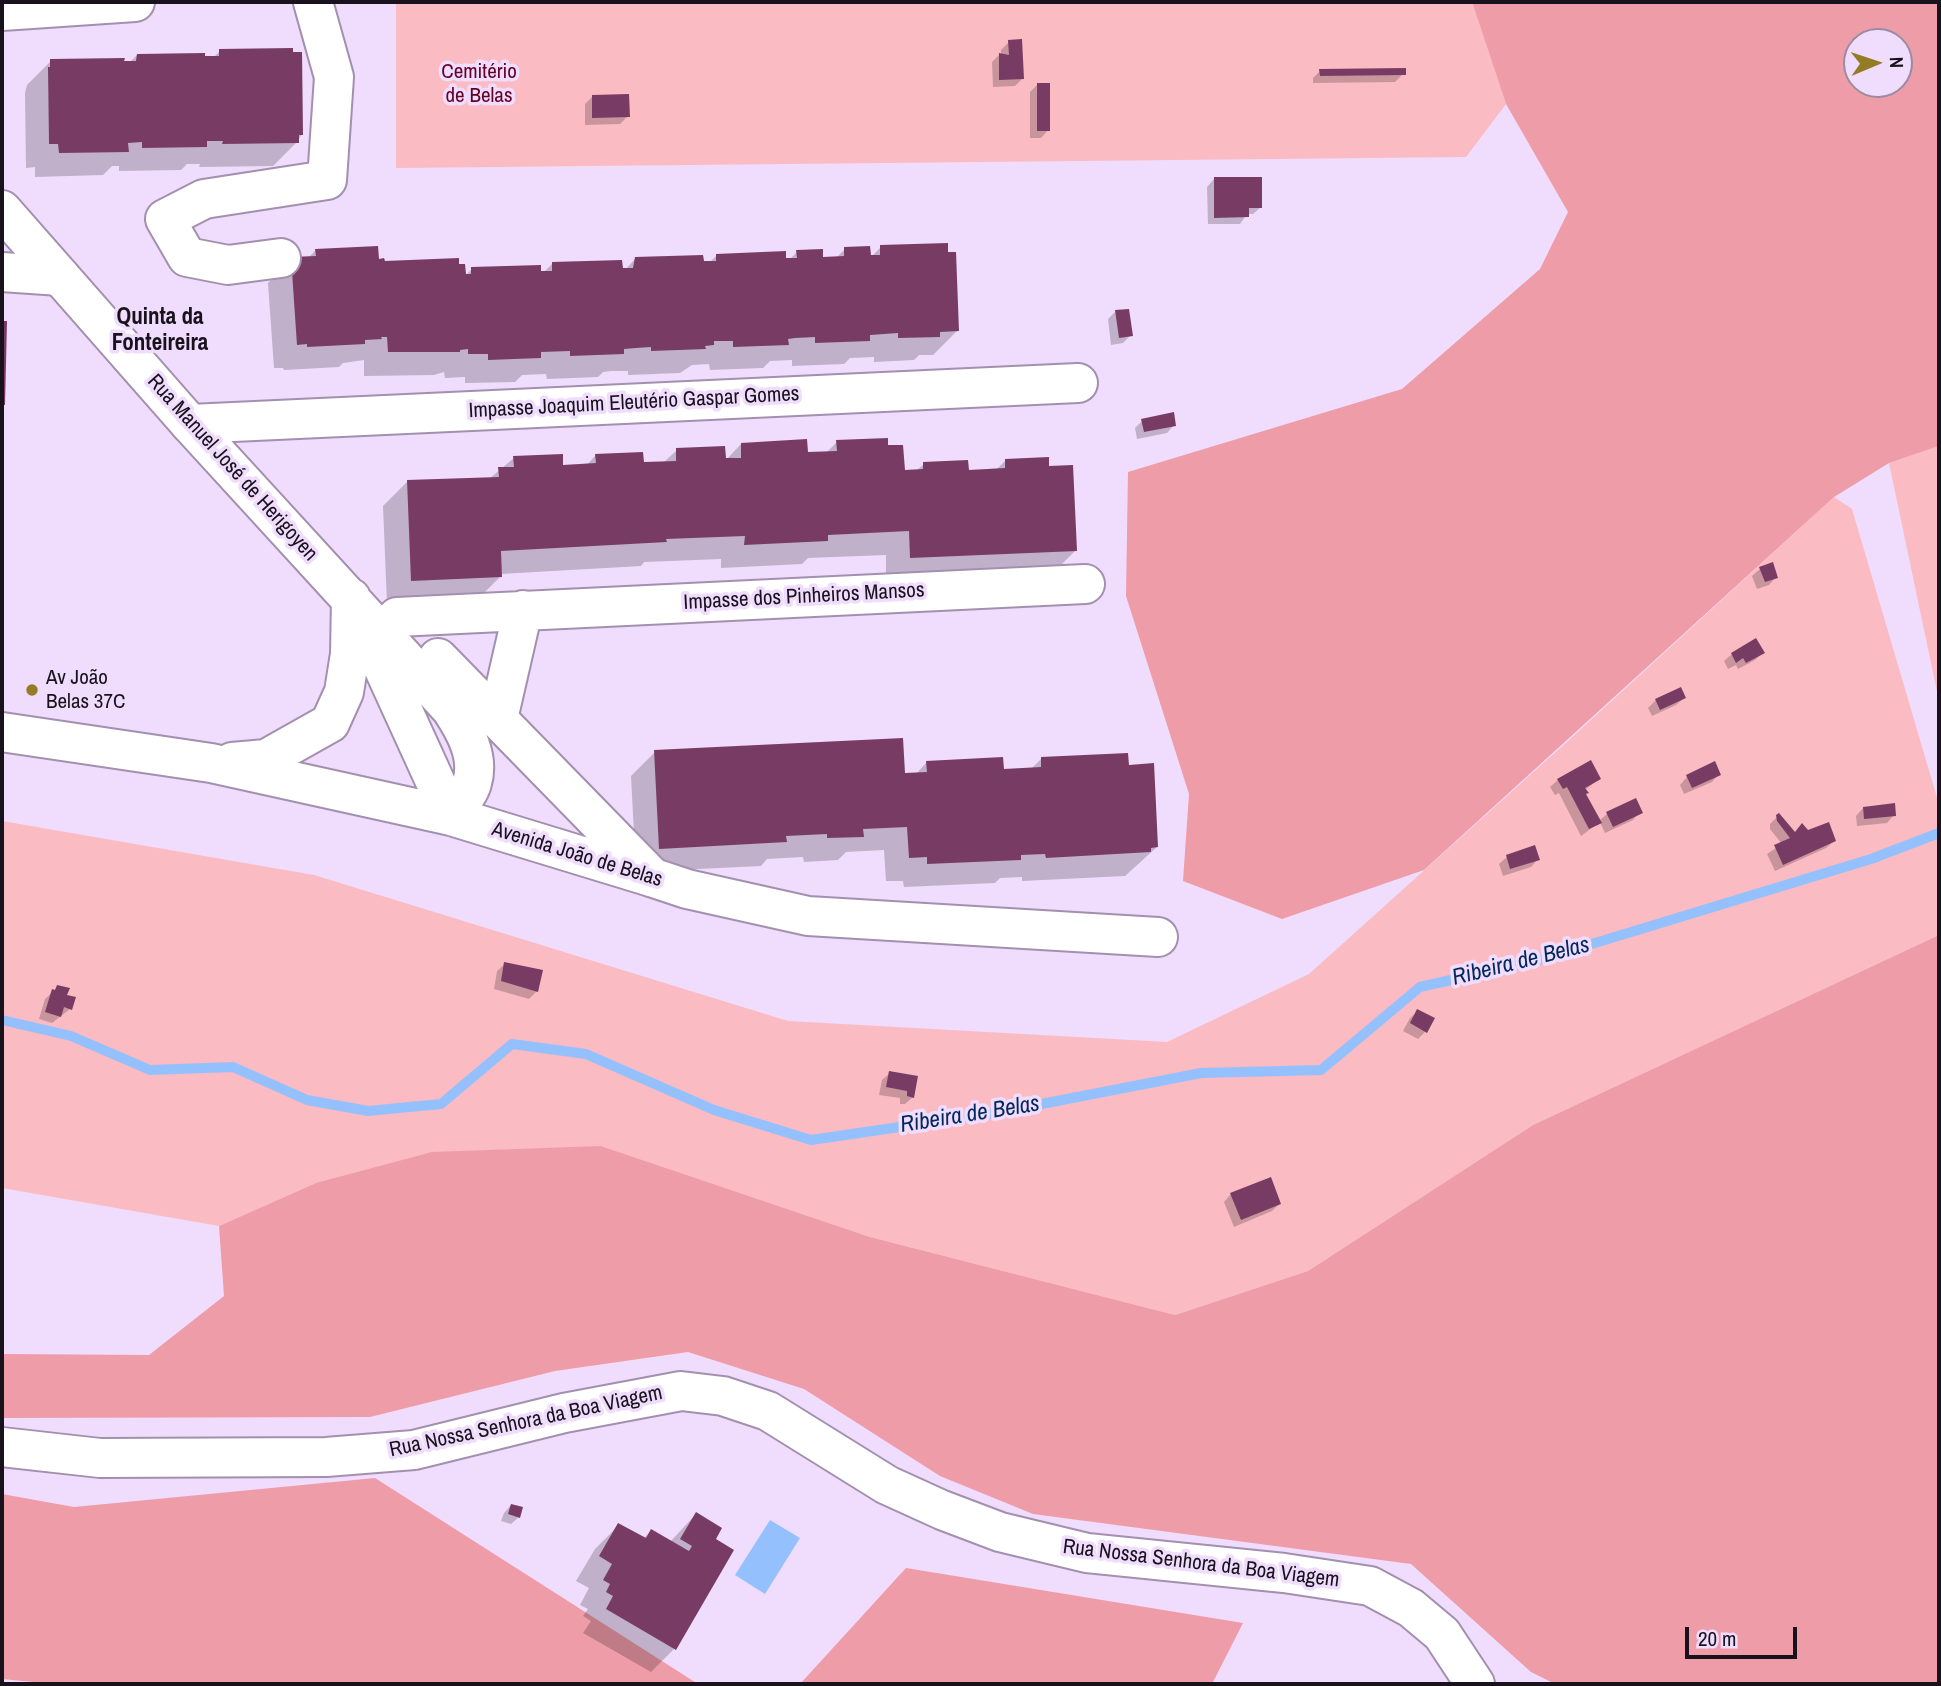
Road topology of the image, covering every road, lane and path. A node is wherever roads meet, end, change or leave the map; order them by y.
1 (135, 2) edge
2 (313, 2) edge
3 (2, 11) edge
4 (2, 210) edge
5 (281, 258) dead end
6 (2, 272) edge
7 (60, 276) junction
8 (1078, 383) dead end
9 (190, 424) junction
10 (1085, 583) dead end
11 (351, 598) junction
12 (523, 610) junction
13 (397, 617) junction
14 (498, 719) junction
15 (2, 732) edge
16 (211, 763) junction
17 (451, 816) junction
18 (651, 877) junction
19 (1158, 937) dead end
20 (2, 1447) edge
21 (1475, 1684) edge

1 - 3 street
2 - 5 street
4 - 7 street, Rua Manuel José de Herigoyen
6 - 7 street
7 - 9 street, Rua Manuel José de Herigoyen
8 - 9 street, Impasse Joaquim Eleutério Gaspar Gomes
9 - 11 street, Rua Manuel José de Herigoyen
10 - 12 street, Impasse dos Pinheiros Mansos
11 - 13 street, Rua Manuel José de Herigoyen
11 - 16 street
11 - 17 street, Rua Manuel José de Herigoyen
12 - 13 street, Impasse dos Pinheiros Mansos
12 - 14 street
13 - 14 street, Rua Manuel José de Herigoyen
14 - 18 street, Rua Manuel José de Herigoyen
15 - 16 street, Avenida João de Belas
16 - 17 street, Avenida João de Belas
17 - 18 street, Avenida João de Belas
18 - 19 street, Avenida João de Belas
20 - 21 street, Rua Nossa Senhora da Boa Viagem

